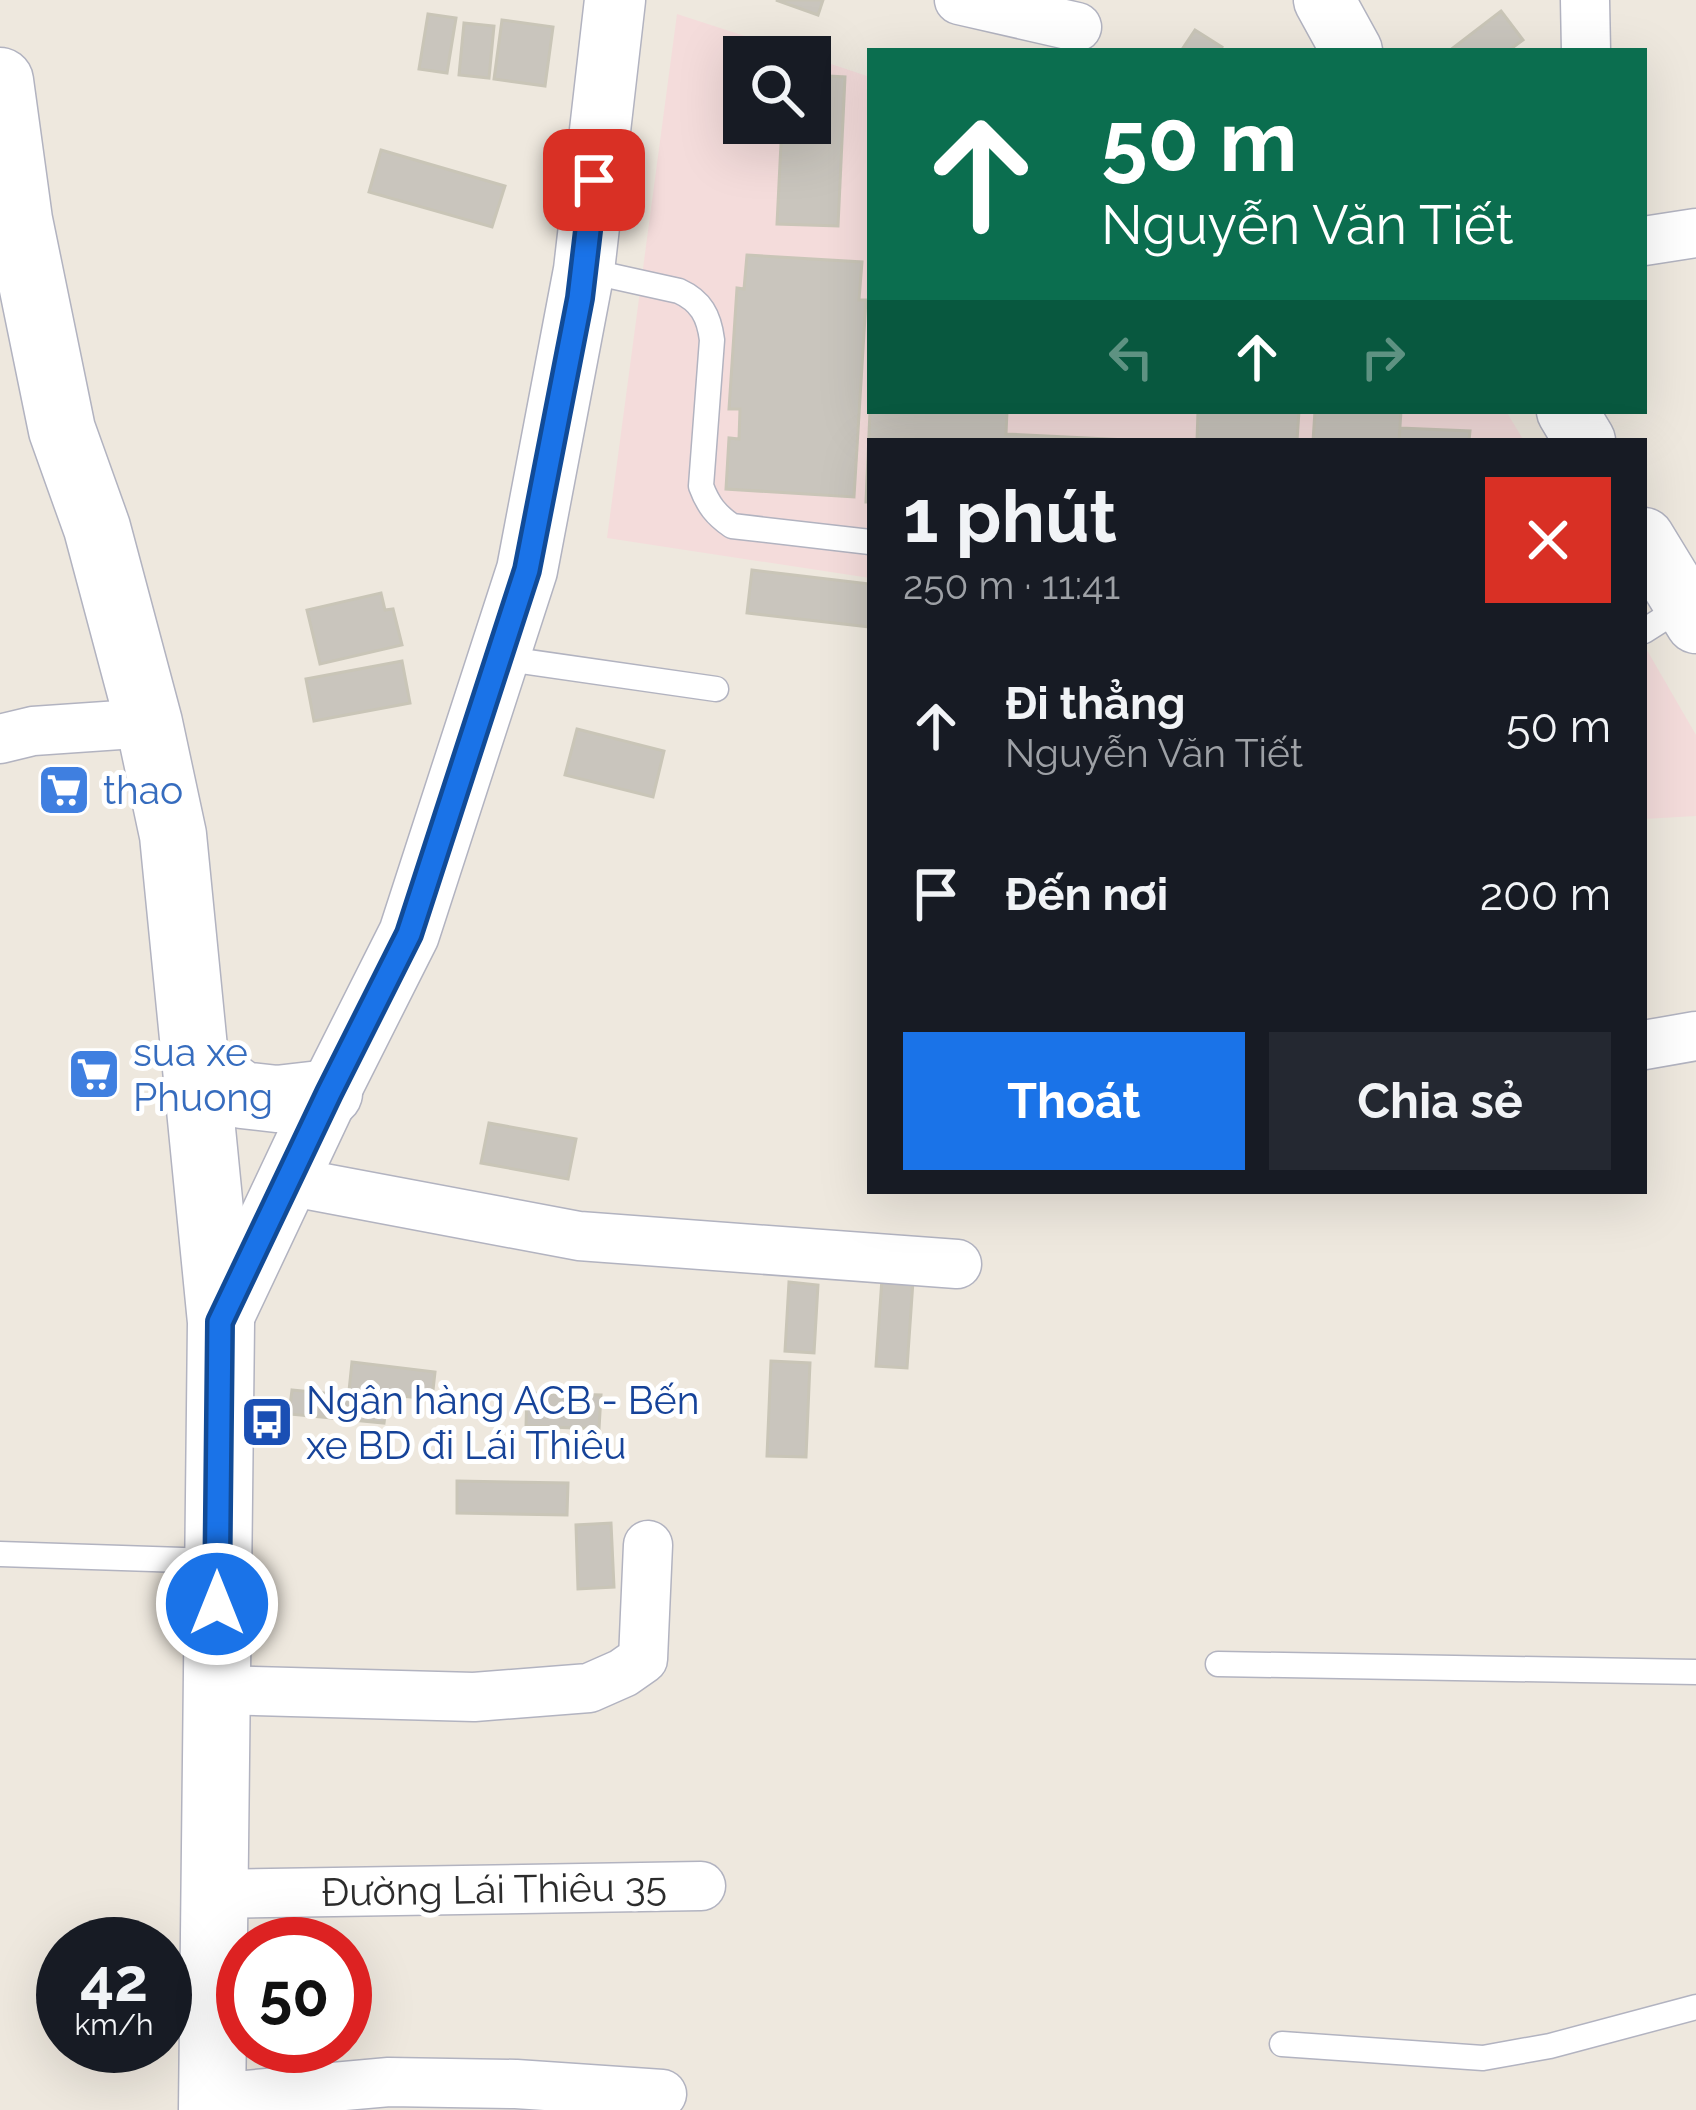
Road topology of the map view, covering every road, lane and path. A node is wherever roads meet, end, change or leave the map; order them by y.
1 (615, 0) edge
2 (959, 0) edge
3 (1324, 0) edge
4 (1585, 0) edge
5 (1077, 27) dead end
6 (1350, 48) edge
7 (1586, 48) edge
8 (0, 81) edge
9 (1696, 233) edge
10 (1647, 241) edge
11 (584, 270) junction
12 (18, 300) edge
13 (867, 542) edge
14 (1647, 546) edge
15 (1675, 620) edge
16 (499, 658) junction
17 (716, 688) dead end
18 (149, 723) junction
19 (0, 739) edge
20 (1696, 1036) edge
21 (1647, 1044) edge
22 (195, 1062) junction
23 (329, 1093) junction
24 (287, 1181) junction
25 (957, 1264) dead end
26 (220, 1322) junction
27 (648, 1546) dead end
28 (0, 1554) edge
29 (218, 1561) junction
30 (1218, 1664) dead end
31 (1696, 1672) edge
32 (217, 1690) junction
33 (701, 1886) dead end
34 (214, 1894) junction
35 (1696, 2006) edge
36 (1282, 2044) dead end
37 (662, 2094) dead end
38 (212, 2104) edge

1 - 11 street
2 - 5 street
3 - 6 street
4 - 7 street
8 - 12 main road
9 - 10 street
11 - 13 lane
11 - 16 street
12 - 18 main road
14 - 15 street
16 - 17 lane
16 - 23 street
18 - 19 street
18 - 22 main road
20 - 21 street
22 - 23 main road
22 - 26 main road
23 - 24 street
24 - 25 street
24 - 26 street
26 - 29 main road
27 - 32 street
28 - 29 lane
29 - 32 main road
30 - 31 lane
32 - 34 main road
33 - 34 street, Đường Lái Thiêu 35
34 - 38 main road
35 - 36 lane
37 - 38 street

